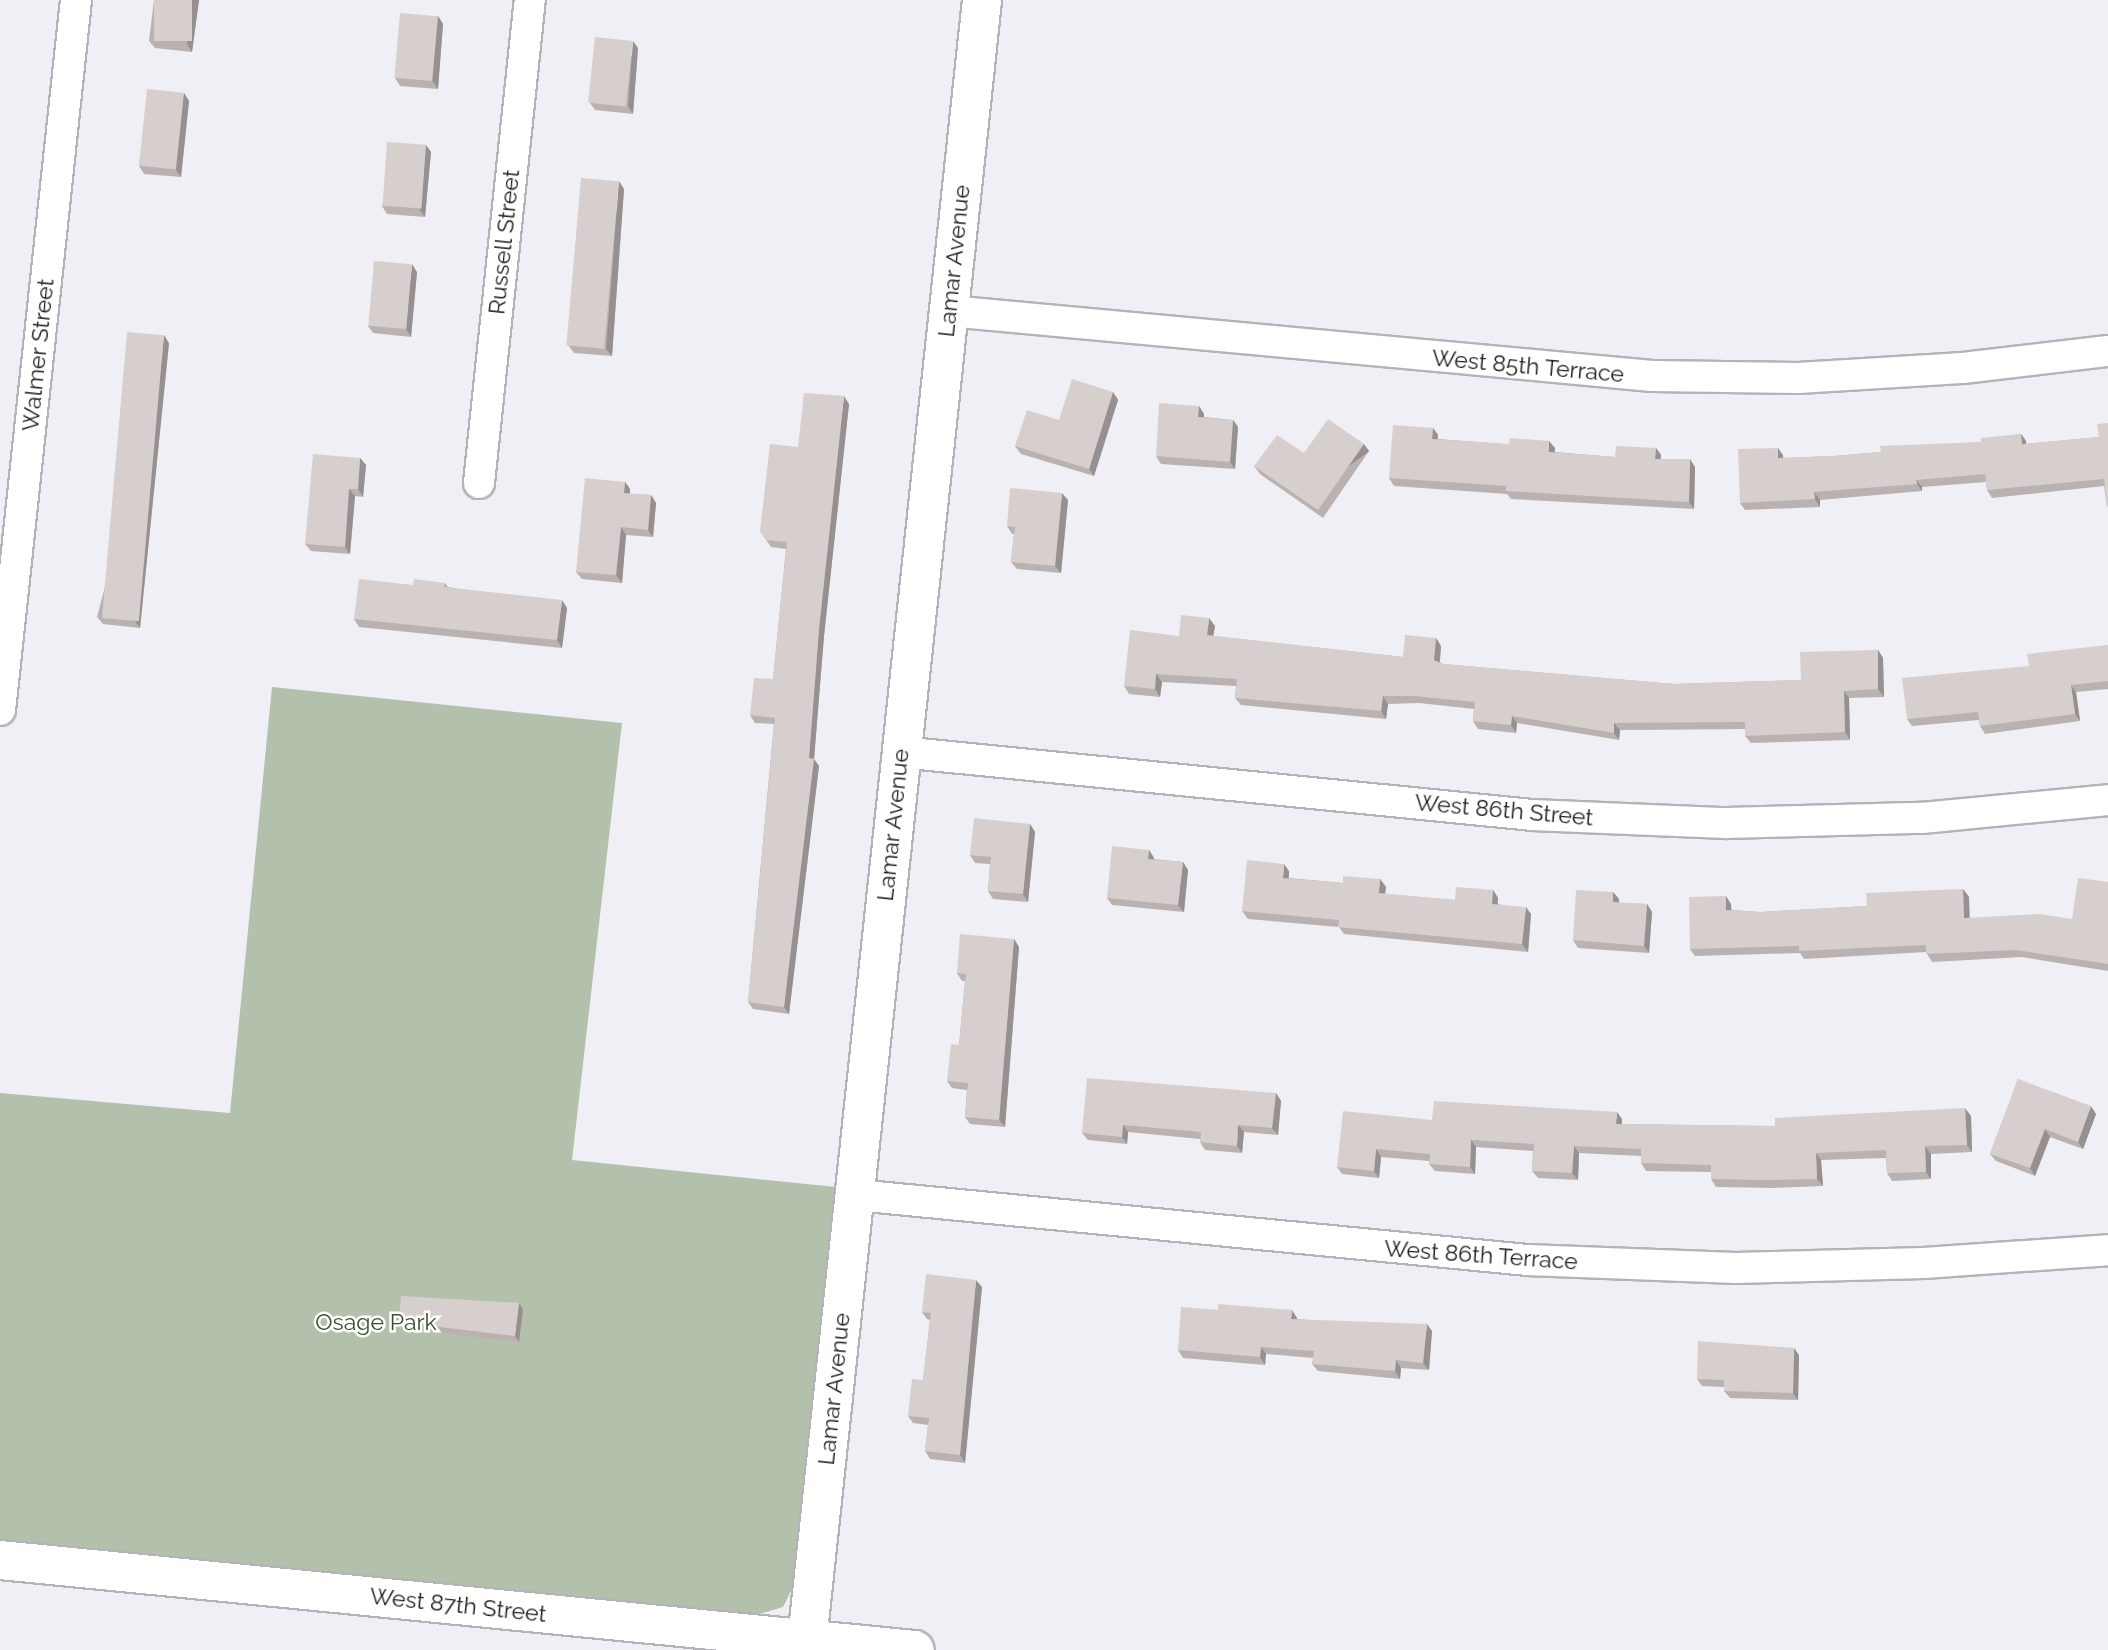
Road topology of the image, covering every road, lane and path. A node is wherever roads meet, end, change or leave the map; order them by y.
1 (76, 0) edge
2 (530, 0) edge
3 (982, 0) edge
4 (949, 311) junction
5 (2108, 351) edge
6 (479, 483) dead end
7 (0, 710) edge
8 (901, 752) junction
9 (2108, 800) edge
10 (856, 1195) junction
11 (2108, 1250) edge
12 (0, 1560) edge
13 (806, 1644) edge
14 (915, 1650) edge

1 - 7 street, Walmer Street
2 - 6 street, Russell Street
3 - 4 street, Lamar Avenue
4 - 5 street, West 85th Terrace
4 - 8 street, Lamar Avenue
8 - 9 street, West 86th Street
8 - 10 street, Lamar Avenue
10 - 11 street, West 86th Terrace
10 - 13 street, Lamar Avenue
12 - 13 street, West 87th Street
13 - 14 street, West 87th Street

